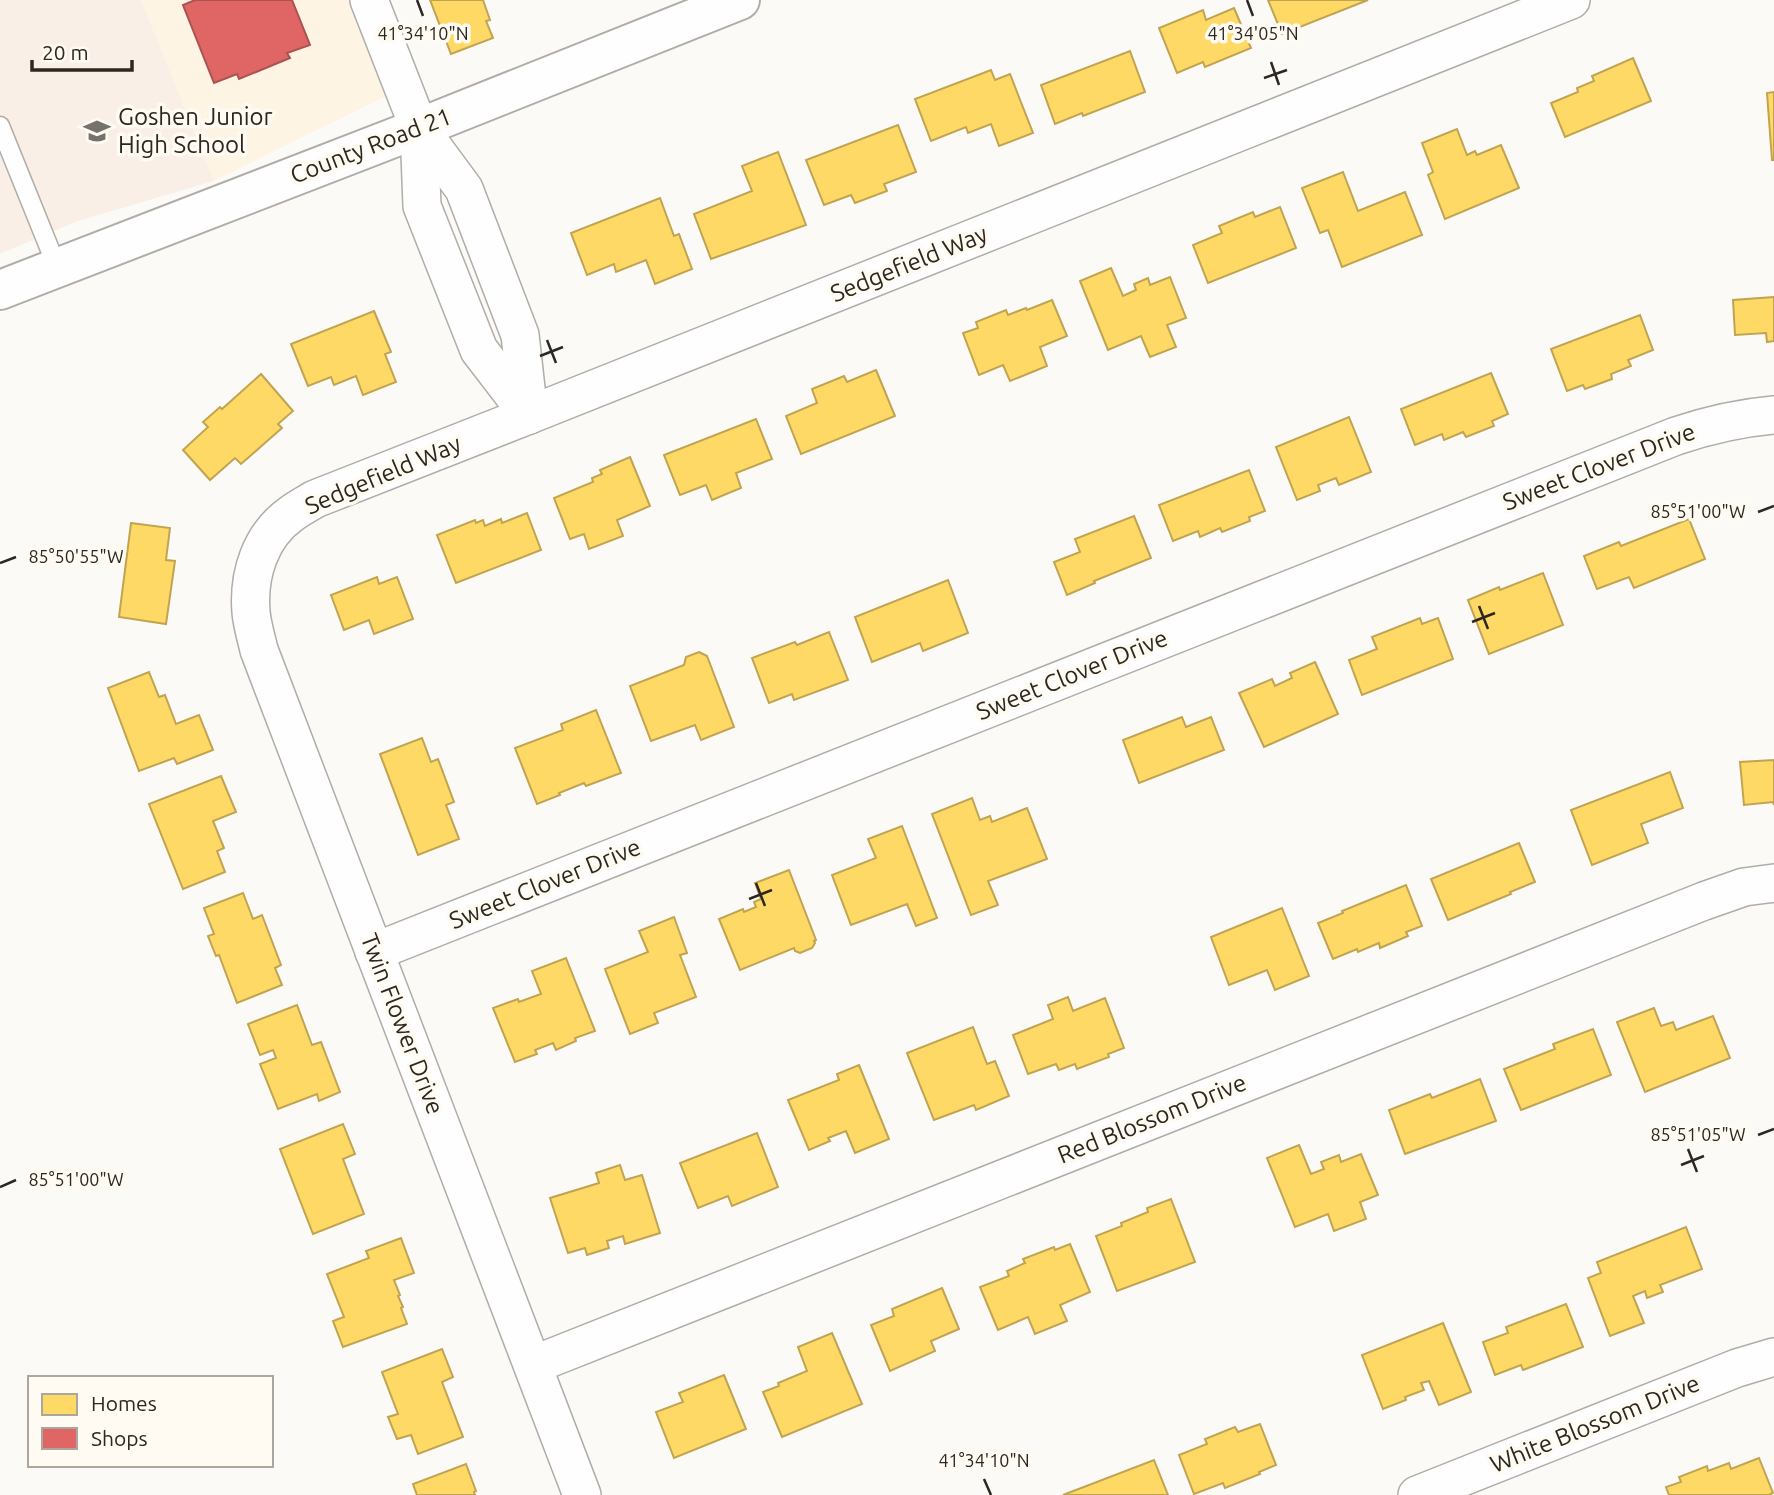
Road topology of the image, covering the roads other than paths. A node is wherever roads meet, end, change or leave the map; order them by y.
1 (369, 0) edge
2 (740, 0) edge
3 (1571, 0) edge
4 (0, 126) edge
5 (419, 128) junction
6 (57, 267) junction
7 (0, 290) edge
8 (529, 415) junction
9 (1774, 415) edge
10 (262, 548) joint
11 (1774, 883) edge
12 (374, 952) junction
13 (1774, 1357) edge
14 (533, 1365) junction
15 (582, 1495) edge
16 (1417, 1495) edge

1 - 5 street
2 - 5 street, County Road 21
3 - 8 street, Sedgefield Way
4 - 6 lane
5 - 6 street, County Road 21
5 - 8 street
6 - 7 street, County Road 21
8 - 10 street, Sedgefield Way
9 - 12 street, Sweet Clover Drive
10 - 12 street, Twin Flower Drive
11 - 14 street, Red Blossom Drive
12 - 14 street, Twin Flower Drive
13 - 16 street, White Blossom Drive
14 - 15 street, Twin Flower Drive

